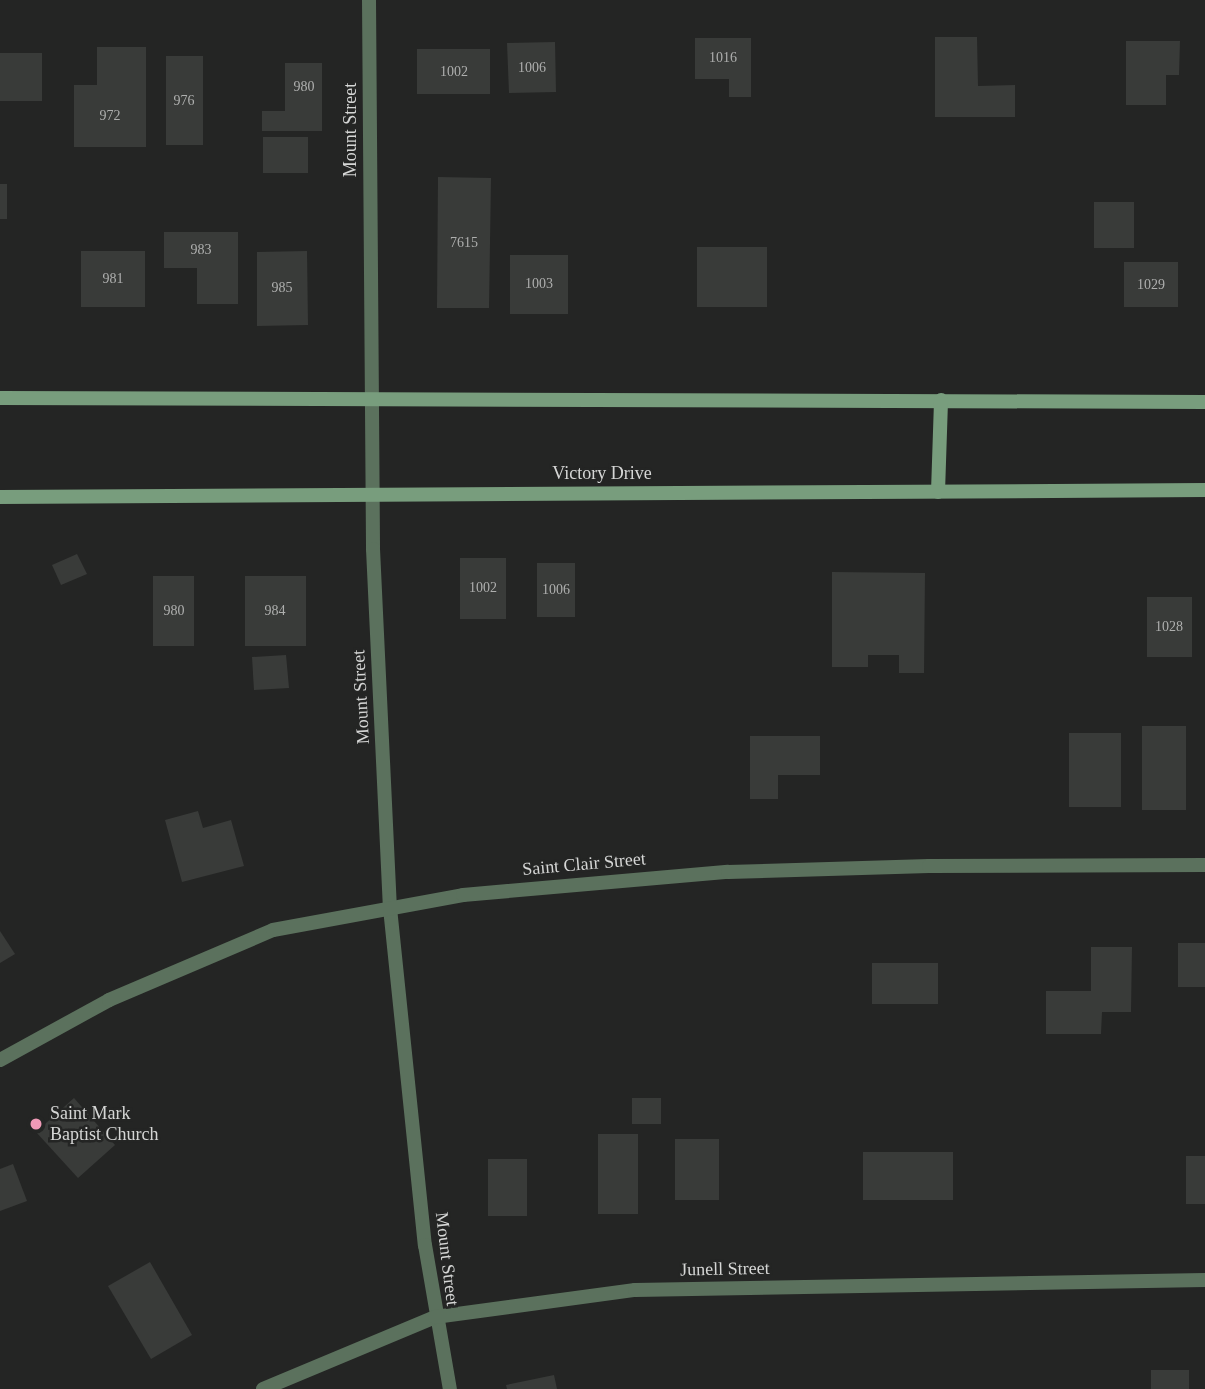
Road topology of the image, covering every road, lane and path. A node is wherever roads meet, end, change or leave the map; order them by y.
1 (369, 0) edge
2 (371, 397) junction
3 (0, 398) edge
4 (941, 400) junction
5 (1205, 402) edge
6 (1205, 490) edge
7 (938, 492) junction
8 (372, 494) junction
9 (0, 497) edge
10 (1205, 865) edge
11 (390, 908) junction
12 (0, 1060) edge
13 (1205, 1280) edge
14 (435, 1317) junction
15 (263, 1389) edge
16 (450, 1389) edge

1 - 2 street, Mount Street
2 - 3 main road
2 - 4 main road
2 - 8 street, Mount Street
4 - 5 main road
4 - 7 main road
6 - 7 main road, Victory Drive
7 - 8 main road, Victory Drive
8 - 9 main road, Victory Drive
8 - 11 street, Mount Street
10 - 11 street, Saint Clair Street
11 - 12 street, Saint Clair Street
11 - 14 street, Mount Street
13 - 14 street, Junell Street
14 - 15 street, Junell Street
14 - 16 street, Mount Street

